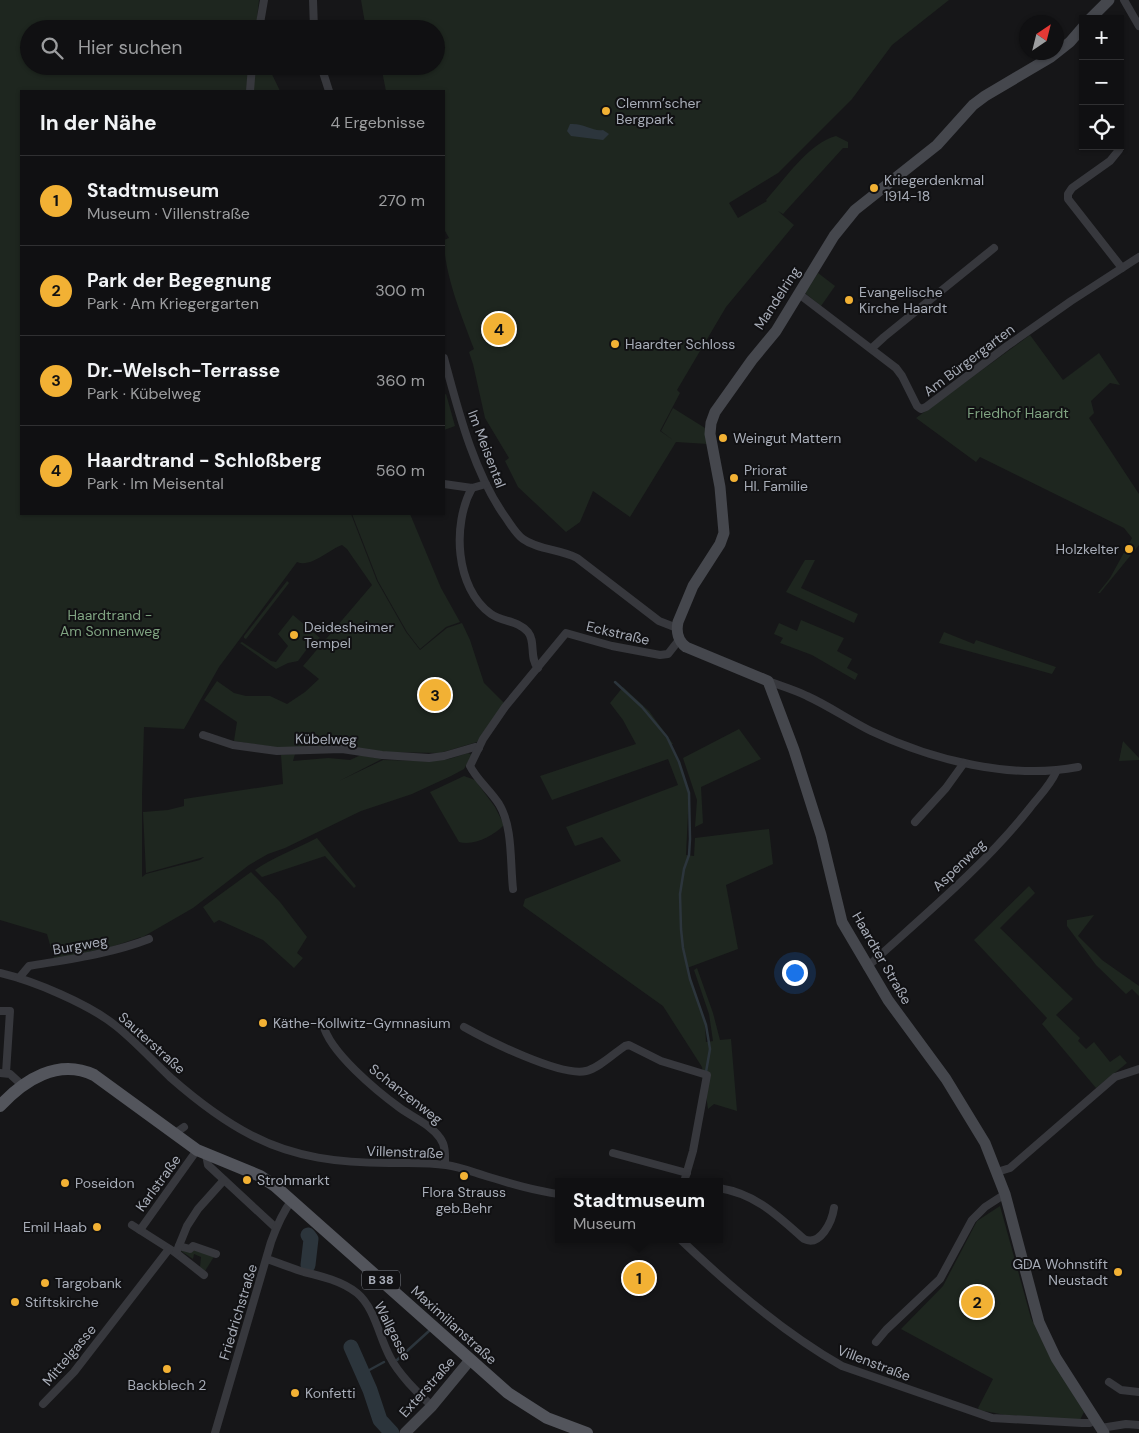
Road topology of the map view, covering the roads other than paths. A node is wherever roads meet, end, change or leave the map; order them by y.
1 (264, 0) edge
2 (313, 0) edge
3 (1109, 0) edge
4 (1124, 0) edge
5 (1094, 15) edge
6 (261, 20) edge
7 (314, 20) edge
8 (1139, 26) edge
9 (1079, 32) edge
10 (251, 75) edge
11 (324, 75) edge
12 (250, 90) edge
13 (329, 90) edge
14 (1119, 150) dead end
15 (994, 248) dead end
16 (1139, 256) edge
17 (1122, 268) junction
18 (799, 294) junction
19 (872, 348) junction
20 (445, 361) edge
21 (445, 484) edge
22 (486, 484) junction
23 (472, 488) junction
24 (678, 634) junction
25 (538, 668) junction
26 (768, 681) junction
27 (203, 735) dead end
28 (479, 748) junction
29 (964, 763) junction
30 (1078, 767) dead end
31 (1056, 772) junction
32 (915, 822) dead end
33 (513, 889) dead end
34 (149, 939) dead end
35 (867, 967) junction
36 (0, 973) edge
37 (19, 978) junction
38 (0, 1011) edge
39 (323, 1024) dead end
40 (464, 1027) dead end
41 (1139, 1069) edge
42 (3, 1073) edge
43 (22, 1085) junction
44 (0, 1106) edge
45 (252, 1135) joint
46 (201, 1153) junction
47 (613, 1153) dead end
48 (445, 1164) junction
49 (997, 1172) junction
50 (687, 1173) junction
51 (685, 1178) edge
52 (224, 1180) junction
53 (723, 1189) edge
54 (555, 1193) edge
55 (1005, 1194) junction
56 (292, 1200) junction
57 (834, 1208) dead end
58 (276, 1228) junction
59 (685, 1243) edge
60 (174, 1249) junction
61 (216, 1254) dead end
62 (268, 1259) junction
63 (204, 1275) dead end
64 (876, 1342) dead end
65 (470, 1360) junction
66 (1108, 1382) dead end
67 (1139, 1392) edge
68 (43, 1404) dead end
69 (432, 1406) junction
70 (1139, 1425) edge
71 (1100, 1427) edge
72 (215, 1433) edge
73 (405, 1433) edge
74 (586, 1433) edge

1 - 6 street
2 - 7 street
3 - 5 street
4 - 8 street
9 - 18 street, Mandelring
10 - 12 street
11 - 13 street
14 - 17 street
15 - 19 street
16 - 17 street, Am Bürgergarten
17 - 19 street, Am Bürgergarten
18 - 19 street, Am Bürgergarten
18 - 24 street, Mandelring
20 - 22 street, Im Meisental
21 - 23 street
22 - 23 street
22 - 24 street, Im Meisental
23 - 25 street
24 - 25 street, Eckstraße
24 - 26 street
25 - 28 street
26 - 29 street
26 - 35 street, Haardter Straße
27 - 28 street, Kübelweg
28 - 33 street
29 - 31 street
29 - 32 street
30 - 31 street
31 - 35 street, Aspenweg
34 - 37 street, Burgweg
35 - 49 street, Haardter Straße
36 - 37 street, Sauterstraße
37 - 45 street, Sauterstraße
38 - 42 street
39 - 48 street, Schanzenweg
40 - 50 street
41 - 49 street
42 - 43 street
43 - 44 main road, B 38
43 - 46 main road, B 38
45 - 48 street, Villenstraße
46 - 52 street
46 - 56 main road, B 38
46 - 60 street, Karlstraße
47 - 50 street
48 - 54 street, Villenstraße
49 - 55 street, Haardter Straße
50 - 51 street
52 - 58 street
52 - 60 street, Mittelgasse
53 - 57 street
55 - 64 street
55 - 71 street, Haardter Straße
56 - 58 street, Friedrichstraße
56 - 65 main road, Maximilianstraße / B 38
58 - 62 street, Friedrichstraße
59 - 71 street, Villenstraße
60 - 61 street
60 - 63 street
60 - 68 street, Mittelgasse
62 - 69 street, Wallgasse
62 - 72 street, Friedrichstraße
65 - 69 street, Exterstraße
65 - 74 main road, Maximilianstraße / B 38
66 - 67 street
69 - 73 street, Exterstraße
70 - 71 street, Villenstraße

